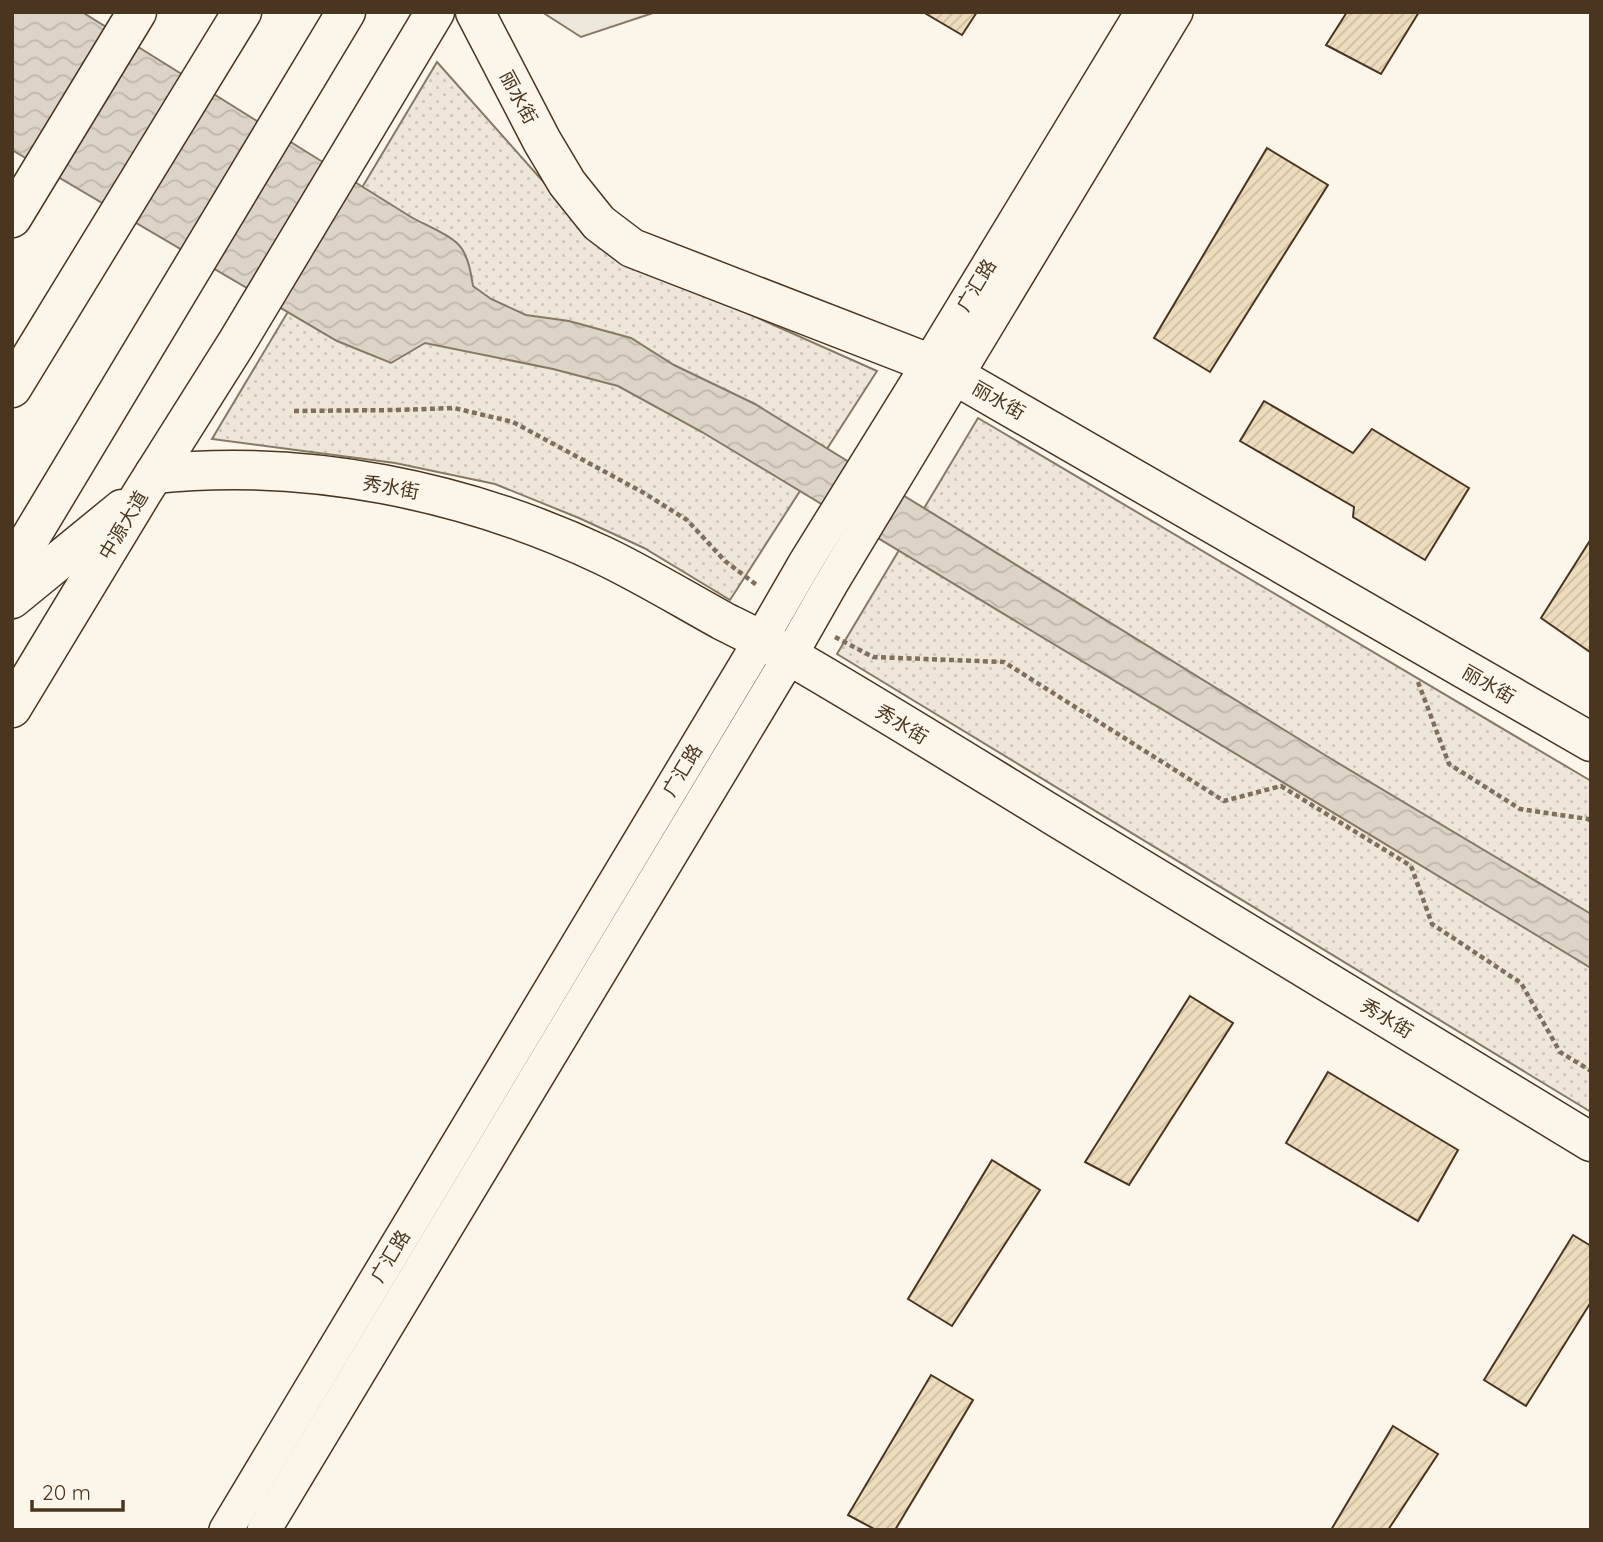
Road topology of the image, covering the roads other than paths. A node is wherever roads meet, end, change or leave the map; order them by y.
1 (137, 12) edge
2 (346, 12) edge
3 (435, 12) edge
4 (475, 12) edge
5 (1142, 12) edge
6 (1176, 12) edge
7 (238, 19) edge
8 (12, 218) edge
9 (943, 369) junction
10 (12, 388) edge
11 (886, 463) junction
12 (148, 483) junction
13 (12, 568) edge
14 (12, 599) edge
15 (775, 648) junction
16 (12, 708) edge
17 (1591, 742) edge
18 (1591, 1142) edge
19 (226, 1530) edge
20 (264, 1530) edge

1 - 8 main road
2 - 13 main road
3 - 12 main road, 中源大道
4 - 9 main road, 丽水街
5 - 9 street, 广汇路
6 - 9 street, 广汇路
7 - 10 main road
9 - 11 street, 广汇路
9 - 17 main road, 丽水街
11 - 15 street, 广汇路
11 - 15 street, 广汇路
12 - 14 main road
12 - 15 main road, 秀水街
12 - 16 main road, 中源大道
15 - 18 main road, 秀水街
15 - 19 street, 广汇路
15 - 20 street, 广汇路

